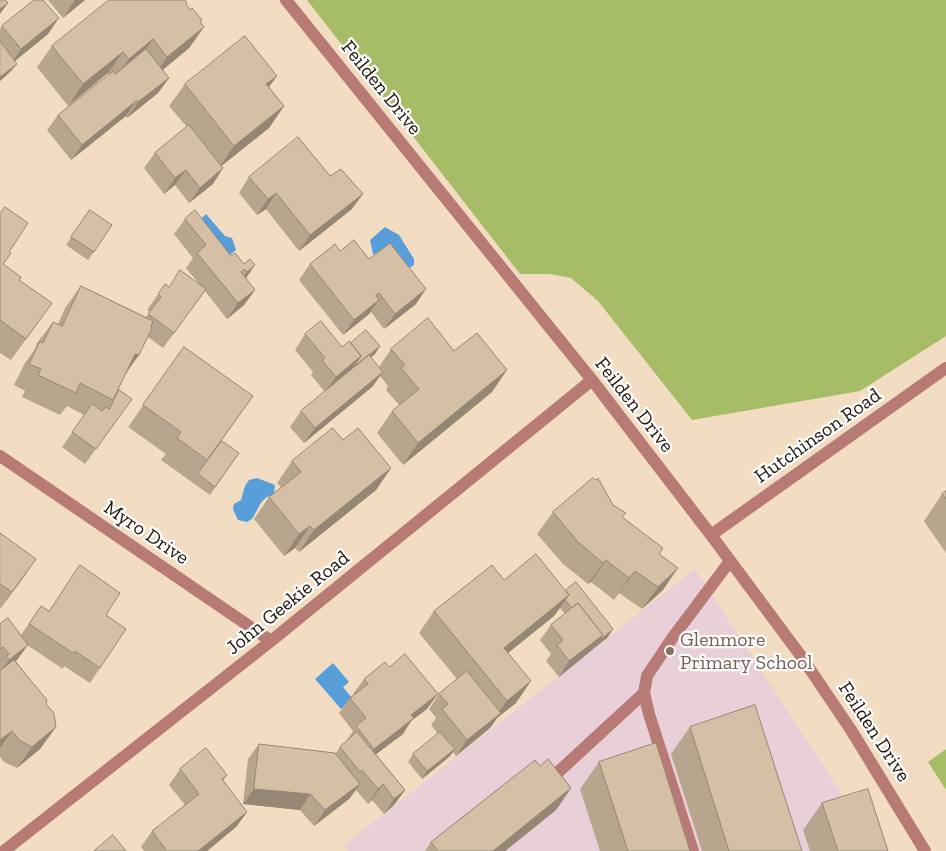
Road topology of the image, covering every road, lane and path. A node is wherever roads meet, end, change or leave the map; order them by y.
1 (286, 0) edge
2 (946, 368) edge
3 (592, 380) junction
4 (0, 456) edge
5 (711, 535) junction
6 (730, 561) junction
7 (271, 642) junction
8 (644, 693) junction
9 (555, 775) edge
10 (4, 851) edge
11 (693, 851) edge
12 (925, 851) edge

1 - 3 street, Feilden Drive
2 - 5 street, Hutchinson Road
3 - 5 street, Feilden Drive
3 - 7 street, John Geekie Road
4 - 7 street, Myro Drive
5 - 6 street, Feilden Drive
6 - 8 street
6 - 12 street, Feilden Drive
7 - 10 street, John Geekie Road
8 - 9 street
8 - 11 street

